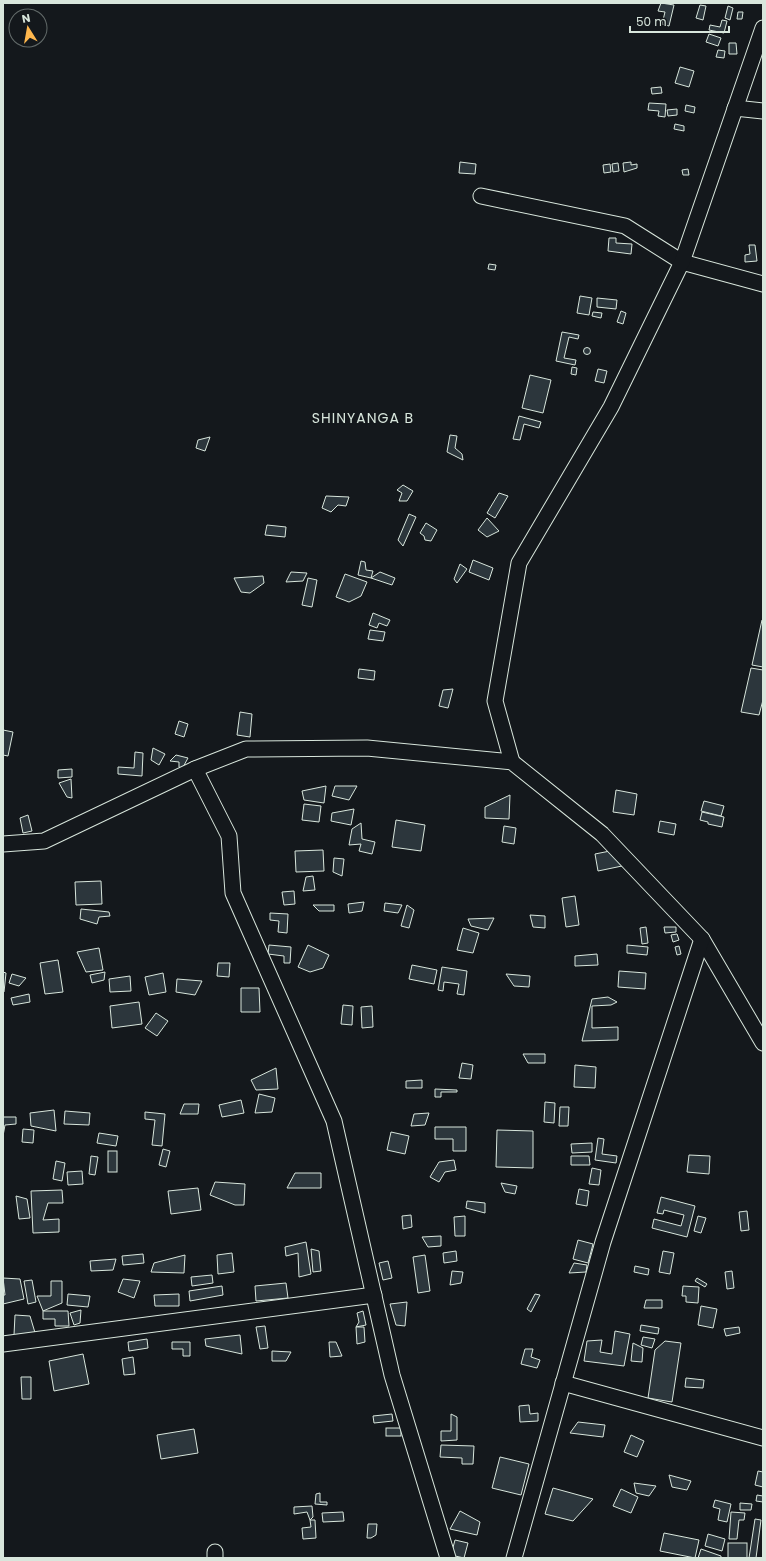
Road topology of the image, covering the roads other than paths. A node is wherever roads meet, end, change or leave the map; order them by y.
1 (763, 28) edge
2 (735, 108) junction
3 (763, 111) edge
4 (481, 196) dead end
5 (682, 262) junction
6 (763, 284) edge
7 (512, 762) junction
8 (195, 769) junction
9 (3, 844) edge
10 (702, 939) junction
11 (763, 1043) edge
12 (374, 1295) junction
13 (3, 1344) edge
14 (563, 1382) junction
15 (763, 1438) edge
16 (448, 1558) edge
17 (514, 1558) edge

1 - 2 street
2 - 3 street
2 - 5 street
4 - 5 street
5 - 6 street
5 - 7 street
7 - 8 street
7 - 10 street
8 - 9 street
8 - 12 street
10 - 11 street
10 - 14 street
12 - 13 street
12 - 16 street
14 - 15 street
14 - 17 street

